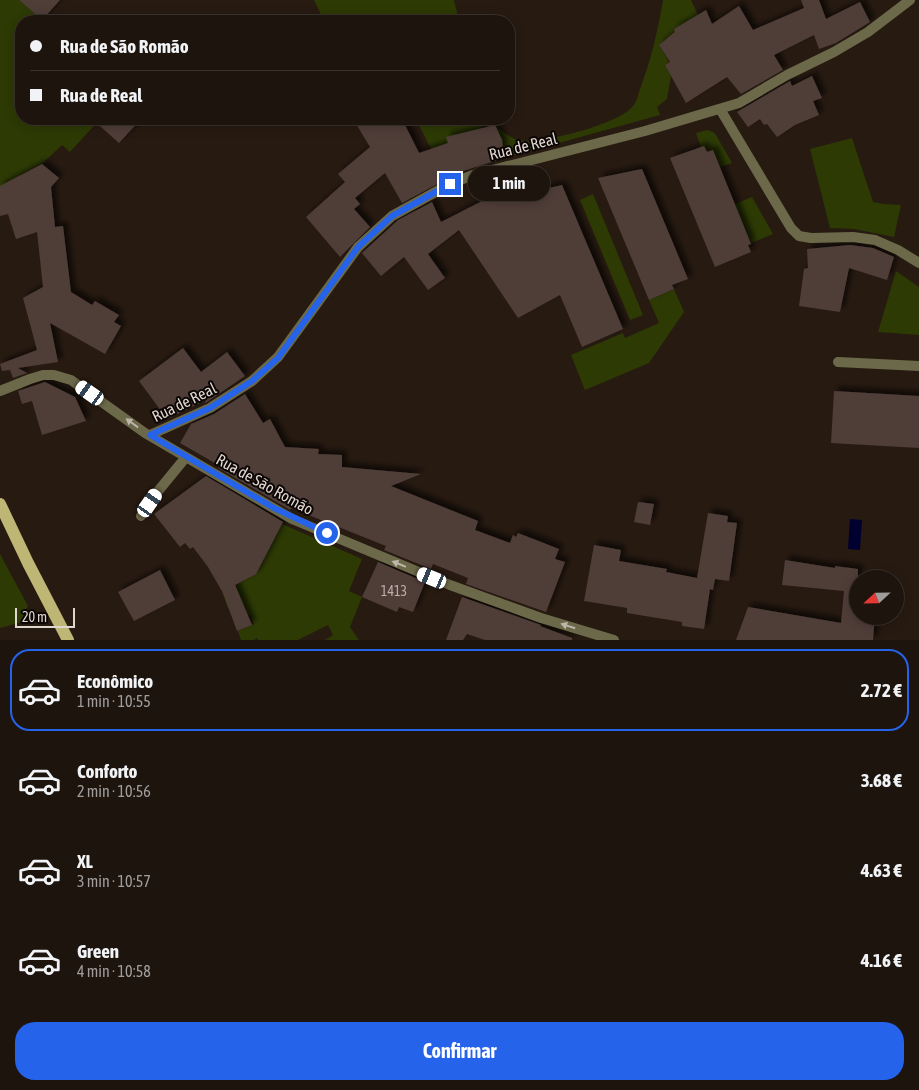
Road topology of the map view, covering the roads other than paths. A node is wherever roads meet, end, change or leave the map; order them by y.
1 (910, 0) edge
2 (720, 109) junction
3 (919, 263) edge
4 (838, 362) dead end
5 (919, 366) edge
6 (0, 391) edge
7 (150, 435) junction
8 (186, 457) junction
9 (0, 504) edge
10 (141, 516) dead end
11 (68, 640) edge
12 (614, 640) edge

1 - 2 street, Rua de Real
2 - 3 street
2 - 7 street, Rua de Real
4 - 5 street
7 -> 6 street, Rua de São Romão
7 - 8 street, Rua de São Romão
8 - 10 street
12 -> 8 street, Rua de São Romão
9 - 11 main road

